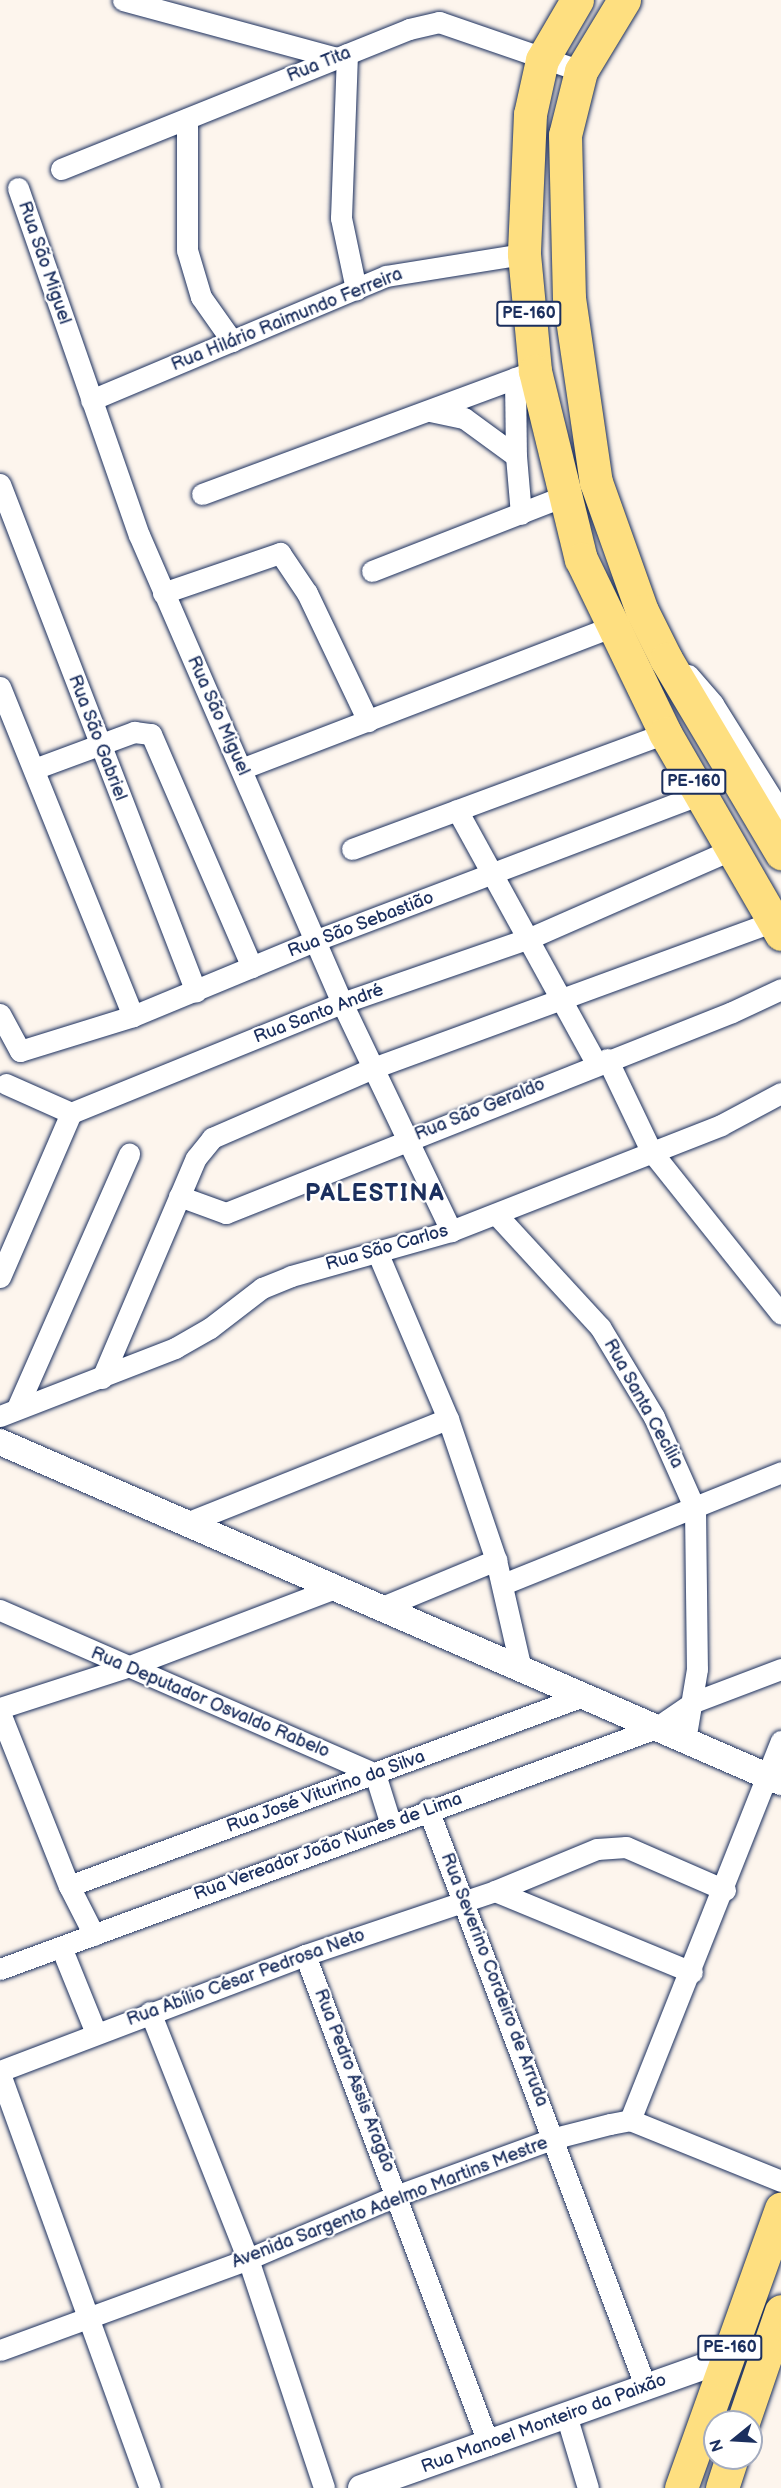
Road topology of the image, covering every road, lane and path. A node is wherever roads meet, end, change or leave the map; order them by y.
1 (123, 0) edge
2 (577, 0) edge
3 (624, 0) edge
4 (342, 56) junction
5 (542, 60) junction
6 (581, 71) junction
7 (187, 119) junction
8 (61, 169) dead end
9 (18, 188) dead end
10 (524, 254) junction
11 (356, 289) junction
12 (232, 340) junction
13 (525, 374) junction
14 (91, 400) junction
15 (429, 411) junction
16 (516, 456) junction
17 (202, 494) dead end
18 (1, 496) edge
19 (562, 497) junction
20 (521, 514) junction
21 (372, 571) dead end
22 (163, 593) junction
23 (611, 627) junction
24 (666, 659) junction
25 (0, 687) edge
26 (368, 721) junction
27 (665, 733) junction
28 (100, 744) junction
29 (34, 769) junction
30 (241, 769) junction
31 (701, 794) junction
32 (457, 810) junction
33 (781, 813) edge
34 (352, 849) dead end
35 (733, 849) junction
36 (781, 852) edge
37 (494, 876) junction
38 (777, 928) edge
39 (530, 938) junction
40 (314, 941) junction
41 (252, 967) junction
42 (781, 989) edge
43 (196, 992) junction
44 (565, 1001) junction
45 (342, 1003) junction
46 (0, 1014) edge
47 (133, 1016) junction
48 (20, 1052) junction
49 (602, 1061) junction
50 (373, 1068) junction
51 (3, 1090) edge
52 (781, 1093) edge
53 (71, 1113) junction
54 (410, 1138) junction
55 (651, 1151) junction
56 (129, 1154) dead end
57 (179, 1196) junction
58 (496, 1214) junction
59 (451, 1231) junction
60 (378, 1254) junction
61 (0, 1277) edge
62 (781, 1314) edge
63 (102, 1378) junction
64 (9, 1412) edge
65 (448, 1419) junction
66 (0, 1442) edge
67 (781, 1472) edge
68 (695, 1509) junction
69 (186, 1523) junction
70 (496, 1560) junction
71 (503, 1584) junction
72 (335, 1588) junction
73 (380, 1608) junction
74 (0, 1610) edge
75 (127, 1667) junction
76 (521, 1669) junction
77 (781, 1669) edge
78 (583, 1696) junction
79 (694, 1702) junction
80 (0, 1708) edge
81 (0, 1713) edge
82 (656, 1728) junction
83 (686, 1741) junction
84 (781, 1741) edge
85 (375, 1774) junction
86 (775, 1780) edge
87 (428, 1809) junction
88 (390, 1822) junction
89 (69, 1886) junction
90 (725, 1890) junction
91 (495, 1891) junction
92 (465, 1899) junction
93 (94, 1935) junction
94 (61, 1947) junction
95 (305, 1955) junction
96 (0, 1969) edge
97 (692, 1972) junction
98 (150, 2012) junction
99 (96, 2033) junction
100 (0, 2073) edge
101 (630, 2120) junction
102 (555, 2138) junction
103 (781, 2181) edge
104 (399, 2195) junction
105 (781, 2208) edge
106 (248, 2259) junction
107 (781, 2311) edge
108 (88, 2316) junction
109 (775, 2339) edge
110 (0, 2350) edge
111 (726, 2359) junction
112 (646, 2388) junction
113 (748, 2410) edge
114 (567, 2418) junction
115 (489, 2445) junction
116 (728, 2470) edge
117 (150, 2488) edge
118 (324, 2488) edge
119 (361, 2488) edge
120 (588, 2488) edge
121 (681, 2488) edge
122 (722, 2488) edge

1 - 4 street
2 - 5 main road, PE-160
3 - 6 main road, PE-160
4 - 5 street, Rua Tita
4 - 7 street, Rua Tita
4 - 11 street
5 - 6 street, Rua Tita
5 - 10 main road, PE-160
6 - 24 main road, PE-160
7 - 8 street, Rua Tita
7 - 12 street
9 - 14 street, Rua São Miguel
10 - 11 street, Rua Hilário Raimundo Ferreira
10 - 13 main road, PE-160
11 - 12 street, Rua Hilário Raimundo Ferreira
12 - 14 street, Rua Hilário Raimundo Ferreira
13 - 15 street
13 - 16 street
13 - 19 main road, PE-160
14 - 22 street, Rua São Miguel
15 - 16 street
15 - 17 street
16 - 20 street
18 - 28 street, Rua São Gabriel
19 - 20 street
19 - 23 main road, PE-160
20 - 21 street
22 - 26 street
22 - 30 street, Rua São Miguel
23 - 26 street
23 - 27 main road, PE-160
24 - 33 street
24 - 36 main road, PE-160
25 - 29 street
26 - 30 street
27 - 31 main road, PE-160
27 - 32 street
28 - 29 street
28 - 41 street
28 - 43 street, Rua São Gabriel
29 - 47 street
30 - 40 street, Rua São Miguel
31 - 35 main road, PE-160
31 - 37 street, Rua São Sebastião
32 - 34 street
32 - 37 street
35 - 38 main road, PE-160
35 - 39 street, Rua Santo André
37 - 39 street
37 - 40 street, Rua São Sebastião
38 - 44 street
39 - 44 street
39 - 45 street, Rua Santo André
40 - 41 street, Rua São Sebastião
40 - 45 street, Rua São Miguel
41 - 43 street, Rua São Sebastião
42 - 49 street, Rua São Geraldo
43 - 47 street, Rua São Sebastião
44 - 49 street
44 - 50 street
45 - 50 street, Rua São Miguel
45 - 53 street, Rua Santo André
46 - 48 street
47 - 48 street, Rua São Sebastião
48 - 51 street
49 - 54 street, Rua São Geraldo
49 - 55 street
50 - 54 street, Rua São Miguel
50 - 57 street
51 - 53 street
52 - 55 street, Rua São Carlos
53 - 61 street
54 - 57 street, Rua São Geraldo
54 - 59 street, Rua São Miguel
55 - 58 street, Rua São Carlos
55 - 62 street
56 - 64 street
57 - 63 street
58 - 59 street, Rua São Carlos
58 - 68 street, Rua Santa Cecília
59 - 60 street, Rua São Carlos
60 - 63 street, Rua São Carlos
60 - 65 street
63 - 64 street, Rua São Carlos
65 - 69 street
65 - 70 street
66 - 69 street
67 - 68 street
68 - 71 street
68 - 79 street, Rua Santa Cecília
69 - 72 street
70 - 71 street
70 - 73 street
71 - 76 street
72 - 73 street
72 - 75 street
73 - 76 street
74 - 75 street, Rua Deputador Osvaldo Rabelo
75 - 80 street
75 - 85 street, Rua Deputador Osvaldo Rabelo
76 - 78 street
77 - 79 street
78 - 82 street
78 - 85 street, Rua José Viturino da Silva
79 - 82 street
79 - 83 street, Rua Santa Cecília
81 - 89 street
82 - 83 street
82 - 87 street, Rua Vereador João Nunes de Lima
83 - 86 street
84 - 86 street
85 - 88 street
85 - 89 street, Rua José Viturino da Silva
86 - 90 street
87 - 88 street, Rua Vereador João Nunes de Lima
87 - 92 street, Rua Severino Cordeiro de Arruda
88 - 93 street, Rua Vereador João Nunes de Lima
89 - 93 street
90 - 91 street, Rua Abílio César Pedrosa Neto
90 - 97 street
91 - 92 street, Rua Abílio César Pedrosa Neto
91 - 97 street
92 - 95 street, Rua Abílio César Pedrosa Neto
92 - 102 street, Rua Severino Cordeiro de Arruda
93 - 94 street, Rua Vereador João Nunes de Lima
94 - 96 street, Rua Vereador João Nunes de Lima
94 - 99 street
95 - 98 street, Rua Abílio César Pedrosa Neto
95 - 104 street, Rua Pedro Assis Aragão
97 - 101 street
98 - 99 street, Rua Abílio César Pedrosa Neto
98 - 106 street
99 - 100 street, Rua Abílio César Pedrosa Neto
100 - 108 street
101 - 102 street, Avenida Sargento Adelmo Martins Mestre
101 - 103 street
102 - 104 street, Avenida Sargento Adelmo Martins Mestre
102 - 112 street, Rua Severino Cordeiro de Arruda
104 - 106 street, Avenida Sargento Adelmo Martins Mestre
104 - 115 street, Rua Pedro Assis Aragão
105 - 111 main road, PE-160
106 - 108 street, Avenida Sargento Adelmo Martins Mestre
106 - 118 street
107 - 109 main road, PE-160
108 - 110 street, Avenida Sargento Adelmo Martins Mestre
108 - 117 street
109 - 113 main road, PE-160
111 - 112 street, Rua Manoel Monteiro da Paixão
111 - 121 main road, PE-160
112 - 114 street, Rua Manoel Monteiro da Paixão
114 - 115 street, Rua Manoel Monteiro da Paixão
114 - 120 street
115 - 119 street, Rua Manoel Monteiro da Paixão
116 - 122 main road

